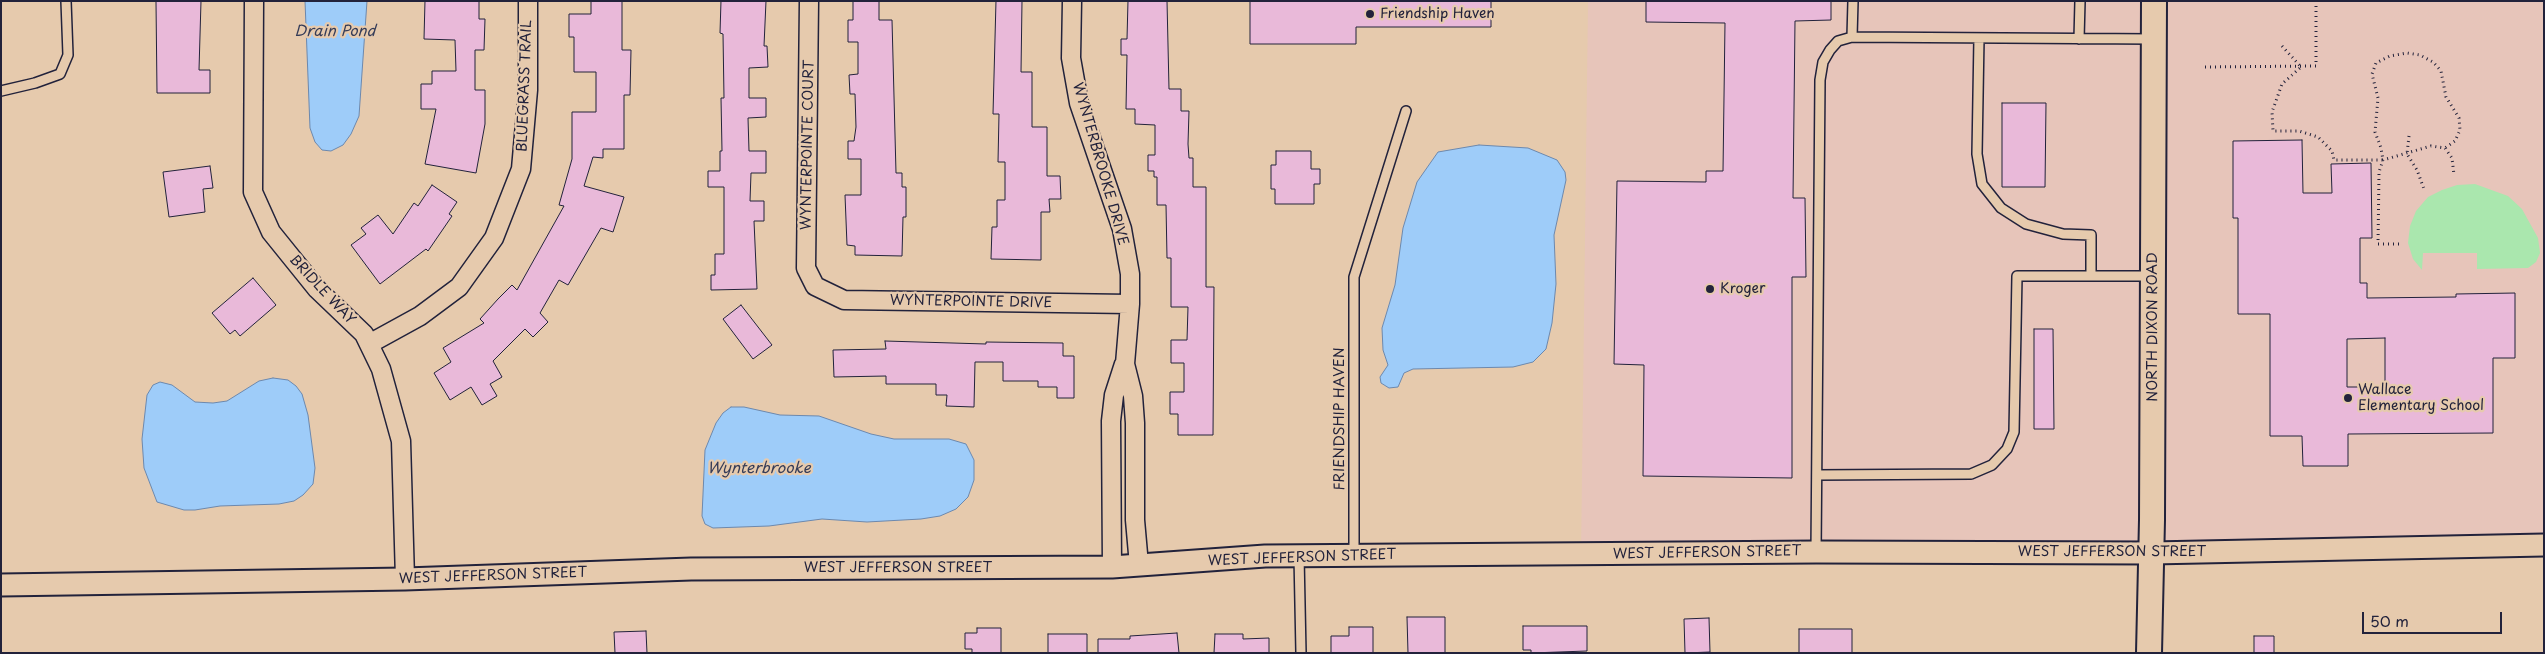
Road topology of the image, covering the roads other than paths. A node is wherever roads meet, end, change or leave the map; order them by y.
1 (66, 1) edge
2 (254, 1) edge
3 (528, 1) edge
4 (810, 1) edge
5 (1072, 1) edge
6 (1853, 1) edge
7 (2080, 1) edge
8 (2154, 1) edge
9 (1852, 37) junction
10 (1979, 38) junction
11 (2080, 39) junction
12 (2153, 39) junction
13 (1, 91) edge
14 (1406, 111) dead end
15 (2092, 276) junction
16 (2153, 276) junction
17 (814, 286) joint
18 (1130, 304) junction
19 (369, 344) junction
20 (1125, 364) junction
21 (1817, 475) junction
22 (2544, 546) edge
23 (1816, 552) junction
24 (2152, 553) junction
25 (1299, 555) junction
26 (1354, 555) junction
27 (1138, 565) junction
28 (1112, 566) junction
29 (405, 579) junction
30 (1, 585) edge
31 (1301, 653) edge
32 (2149, 653) edge

1 - 13 lane
2 - 19 street, BRIDLE WAY
3 - 19 street, BLUEGRASS TRAIL
4 - 17 street, WYNTERPOINTE COURT
5 - 18 street, WYNTERBROOKE DRIVE
6 - 9 lane
7 - 11 lane
8 - 12 main road, NORTH DIXON ROAD
9 - 10 lane
9 - 21 lane
10 - 11 lane
10 - 15 lane
11 - 12 lane
12 - 16 main road, NORTH DIXON ROAD
14 - 26 lane, FRIENDSHIP HAVEN
15 - 16 lane
15 - 21 lane
16 - 24 main road, NORTH DIXON ROAD
17 - 18 street, WYNTERPOINTE DRIVE
18 - 20 street, WYNTERBROOKE DRIVE
19 - 29 street, BRIDLE WAY
20 - 27 street, WYNTERBROOKE DRIVE
20 - 28 street
21 - 23 lane
22 - 24 street, WEST JEFFERSON STREET
23 - 24 street, WEST JEFFERSON STREET
23 - 26 street, WEST JEFFERSON STREET
24 - 32 main road, NORTH DIXON ROAD
25 - 26 street, WEST JEFFERSON STREET
25 - 27 street, WEST JEFFERSON STREET
25 - 31 lane
27 - 28 street, WEST JEFFERSON STREET
28 - 29 street, WEST JEFFERSON STREET
29 - 30 street, WEST JEFFERSON STREET

